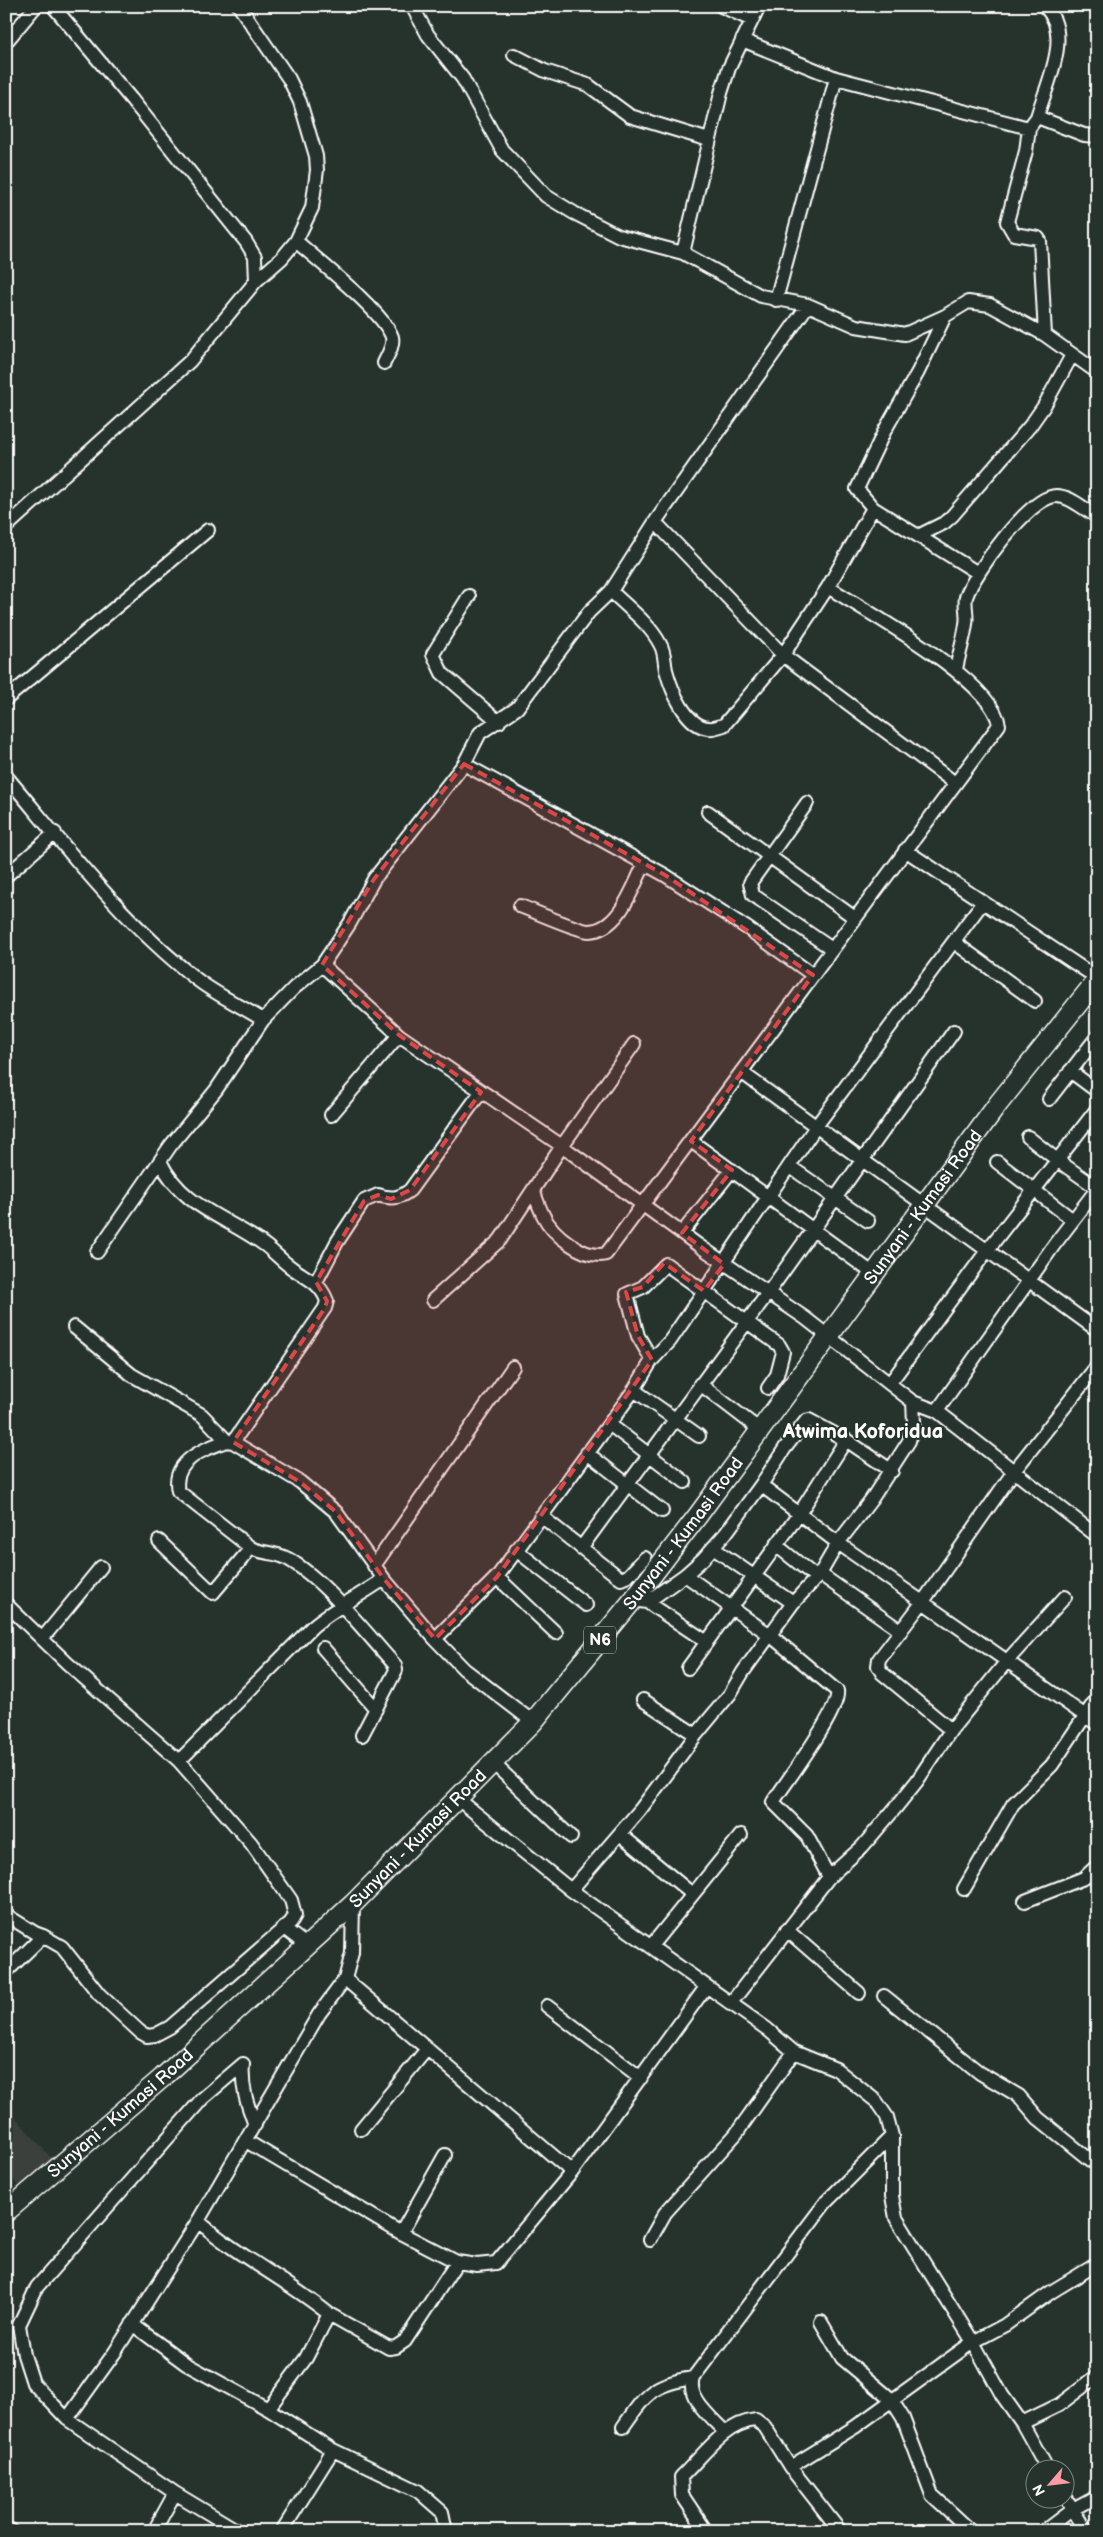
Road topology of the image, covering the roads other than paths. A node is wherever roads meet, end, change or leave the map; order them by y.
1 (36, 6) edge
2 (53, 6) edge
3 (239, 6) edge
4 (412, 6) edge
5 (720, 6) edge
6 (759, 6) edge
7 (1044, 6) edge
8 (752, 20) junction
9 (742, 40) junction
10 (6, 42) edge
11 (514, 55) dead end
12 (836, 78) junction
13 (1033, 122) junction
14 (1097, 136) edge
15 (709, 140) junction
16 (296, 241) junction
17 (683, 253) junction
18 (256, 281) junction
19 (776, 300) junction
20 (808, 305) junction
21 (945, 316) junction
22 (1045, 336) junction
23 (1072, 355) junction
24 (384, 363) dead end
25 (1097, 372) edge
26 (873, 508) junction
27 (1097, 516) edge
28 (655, 522) junction
29 (6, 527) edge
30 (208, 530) dead end
31 (920, 535) junction
32 (978, 573) junction
33 (828, 587) junction
34 (611, 591) junction
35 (469, 596) dead end
36 (783, 655) junction
37 (956, 669) junction
38 (6, 699) edge
39 (499, 722) junction
40 (464, 764) junction
41 (6, 776) edge
42 (955, 783) junction
43 (807, 803) dead end
44 (708, 812) dead end
45 (55, 833) junction
46 (905, 850) junction
47 (770, 857) junction
48 (645, 863) junction
49 (6, 876) edge
50 (983, 902) junction
51 (520, 906) dead end
52 (855, 918) junction
53 (954, 942) junction
54 (832, 949) junction
55 (322, 964) junction
56 (812, 975) junction
57 (1097, 979) edge
58 (1035, 1000) dead end
59 (263, 1020) junction
60 (954, 1031) dead end
61 (399, 1035) junction
62 (1097, 1037) edge
63 (634, 1044) dead end
64 (1070, 1071) junction
65 (741, 1072) junction
66 (1097, 1090) edge
67 (481, 1092) junction
68 (1049, 1099) dead end
69 (1097, 1109) edge
70 (331, 1115) dead end
71 (817, 1125) junction
72 (1028, 1137) dead end
73 (691, 1140) junction
74 (562, 1146) junction
75 (862, 1159) junction
76 (1057, 1160) junction
77 (160, 1161) junction
78 (997, 1162) dead end
79 (789, 1166) junction
80 (732, 1170) junction
81 (1097, 1189) edge
82 (533, 1190) junction
83 (1034, 1190) junction
84 (768, 1196) junction
85 (834, 1198) junction
86 (642, 1203) junction
87 (924, 1206) junction
88 (1073, 1220) junction
89 (868, 1221) dead end
90 (812, 1228) junction
91 (682, 1233) junction
92 (96, 1252) dead end
93 (986, 1252) junction
94 (724, 1264) junction
95 (874, 1274) junction
96 (1029, 1281) junction
97 (316, 1282) junction
98 (704, 1291) junction
99 (768, 1293) junction
100 (433, 1300) dead end
101 (746, 1323) junction
102 (74, 1327) dead end
103 (1097, 1330) edge
104 (828, 1335) junction
105 (652, 1360) junction
106 (1097, 1366) edge
107 (513, 1367) dead end
108 (890, 1383) junction
109 (700, 1384) junction
110 (768, 1388) dead end
111 (634, 1390) junction
112 (913, 1402) junction
113 (937, 1411) junction
114 (675, 1419) junction
115 (609, 1424) junction
116 (760, 1430) junction
117 (699, 1436) dead end
118 (846, 1440) junction
119 (230, 1441) junction
120 (588, 1453) junction
121 (649, 1454) junction
122 (892, 1471) junction
123 (1014, 1471) junction
124 (685, 1482) dead end
125 (627, 1485) junction
126 (761, 1485) junction
127 (662, 1511) dead end
128 (800, 1514) junction
129 (541, 1516) junction
130 (1094, 1529) edge
131 (159, 1541) dead end
132 (838, 1543) junction
133 (776, 1545) junction
134 (252, 1548) junction
135 (581, 1548) junction
136 (713, 1548) junction
137 (516, 1550) junction
138 (645, 1558) dead end
139 (374, 1566) junction
140 (101, 1568) dead end
141 (685, 1575) junction
142 (818, 1576) junction
143 (753, 1577) junction
144 (497, 1578) junction
145 (384, 1579) junction
146 (1065, 1597) dead end
147 (640, 1601) junction
148 (793, 1603) junction
149 (922, 1603) junction
150 (6, 1604) edge
151 (342, 1605) junction
152 (586, 1605) dead end
153 (730, 1609) junction
154 (901, 1631) junction
155 (556, 1633) dead end
156 (770, 1635) junction
157 (42, 1639) junction
158 (435, 1639) junction
159 (707, 1642) junction
160 (323, 1648) dead end
161 (1007, 1661) junction
162 (688, 1668) dead end
163 (1097, 1698) edge
164 (643, 1700) dead end
165 (376, 1709) junction
166 (1085, 1715) junction
167 (533, 1722) junction
168 (1097, 1724) edge
169 (951, 1730) junction
170 (362, 1735) dead end
171 (696, 1735) junction
172 (179, 1761) junction
173 (493, 1764) junction
174 (458, 1799) junction
175 (620, 1834) junction
176 (741, 1835) dead end
177 (572, 1837) dead end
178 (1097, 1866) edge
179 (830, 1877) junction
180 (964, 1889) dead end
181 (571, 1890) junction
182 (692, 1894) junction
183 (1025, 1901) dead end
184 (353, 1904) junction
185 (6, 1915) edge
186 (284, 1928) junction
187 (787, 1930) junction
188 (43, 1936) junction
189 (306, 1945) junction
190 (651, 1946) junction
191 (6, 1972) edge
192 (345, 1979) junction
193 (706, 1987) junction
194 (859, 1992) dead end
195 (884, 1996) dead end
196 (730, 2004) junction
197 (547, 2006) dead end
198 (427, 2049) junction
199 (794, 2052) junction
200 (641, 2078) junction
201 (255, 2125) junction
202 (361, 2130) dead end
203 (892, 2136) junction
204 (246, 2141) junction
205 (445, 2155) dead end
206 (1097, 2163) edge
207 (572, 2172) junction
208 (6, 2212) edge
209 (198, 2221) junction
210 (401, 2233) junction
211 (650, 2240) dead end
212 (457, 2262) junction
213 (1097, 2264) edge
214 (329, 2314) junction
215 (821, 2322) dead end
216 (132, 2324) junction
217 (973, 2342) junction
218 (1097, 2376) edge
219 (693, 2378) junction
220 (892, 2399) junction
221 (268, 2409) junction
222 (67, 2419) junction
223 (1022, 2423) junction
224 (622, 2427) dead end
225 (725, 2432) junction
226 (333, 2450) junction
227 (1042, 2460) edge
228 (790, 2466) junction
229 (175, 2493) junction
230 (1097, 2496) edge
231 (1076, 2508) edge
232 (1073, 2510) joint
233 (6, 2528) edge
234 (12, 2531) edge
235 (154, 2531) edge
236 (238, 2531) edge
237 (282, 2531) edge
238 (446, 2531) edge
239 (706, 2531) edge
240 (840, 2531) edge
241 (971, 2531) edge
242 (1044, 2531) edge
243 (1086, 2531) edge

1 - 10 street
2 - 18 street
3 - 16 street
4 - 17 street
5 - 8 street
6 - 8 street
7 - 13 street
8 - 9 street
9 - 12 street
9 - 15 street
11 - 15 street
12 - 13 street
12 - 19 street
13 - 14 street
13 - 22 street
15 - 17 street
16 - 18 street
16 - 24 street
17 - 19 street
18 - 29 street
19 - 20 street
20 - 21 street
20 - 28 street
21 - 22 street
21 - 26 street
22 - 23 street
23 - 25 street
23 - 31 street
26 - 31 street
26 - 33 street
27 - 32 street
28 - 34 street
28 - 36 street
30 - 38 street
31 - 32 street
32 - 37 street
33 - 36 street
33 - 37 street
34 - 36 street
34 - 39 street
35 - 39 street
36 - 42 street
37 - 42 street
39 - 40 street
40 - 48 street
40 - 55 street
41 - 45 street
42 - 46 street
43 - 47 street
44 - 47 street
45 - 49 street
45 - 59 street
46 - 50 street
46 - 52 street
47 - 52 street
47 - 54 street
48 - 51 street
48 - 56 street
50 - 53 street
50 - 57 street
52 - 54 street
53 - 58 street
53 - 71 street
54 - 56 street
55 - 59 street
55 - 61 street
56 - 65 street
57 - 87 main road, Sunyani - Kumasi Road / N6
59 - 77 street
60 - 75 street
61 - 67 street
61 - 70 street
62 - 64 street
63 - 74 street
64 - 66 street
64 - 68 street
65 - 71 street
65 - 73 street
67 - 74 street
67 - 97 street
69 - 76 street
71 - 75 street
71 - 79 street
72 - 76 street
73 - 80 street
73 - 86 street
74 - 82 street
74 - 86 street
75 - 85 street
75 - 87 street
76 - 81 street
76 - 83 street
77 - 92 street
77 - 97 street
78 - 83 street
79 - 84 street
79 - 85 street
80 - 84 street
80 - 91 street
81 - 88 street
82 - 86 street
82 - 100 street
83 - 88 street
83 - 93 street
84 - 90 street
84 - 94 street
85 - 89 street
85 - 90 street
86 - 91 street
87 - 93 street
87 - 95 main road, Sunyani - Kumasi Road / N6
88 - 96 street
90 - 95 street
90 - 99 street
91 - 94 street
93 - 96 street
93 - 108 street
94 - 98 street
94 - 99 street
95 - 104 main road, Sunyani - Kumasi Road / N6
96 - 103 street
96 - 113 street
97 - 119 street
98 - 101 street
98 - 105 street
98 - 105 street
99 - 101 street
99 - 104 street
101 - 109 street
101 - 110 street
102 - 119 street
104 - 108 street
104 - 116 main road, Sunyani - Kumasi Road / N6
105 - 111 street
106 - 123 street
107 - 139 street
108 - 112 street
109 - 114 street
109 - 116 street
111 - 114 street
111 - 115 street
112 - 113 street
112 - 122 street
113 - 123 street
114 - 117 street
114 - 121 street
115 - 120 street
115 - 121 street
116 - 147 main road, Sunyani - Kumasi Road / N6
118 - 122 street
118 - 126 street
118 - 128 street
119 - 134 street
119 - 139 street
120 - 125 street
120 - 129 street
121 - 124 street
121 - 125 street
122 - 132 street
123 - 130 street
123 - 149 street
125 - 127 street
125 - 135 street
126 - 128 street
126 - 136 street
128 - 132 street
128 - 133 street
129 - 135 street
129 - 137 street
131 - 134 street
132 - 142 street
132 - 149 street
133 - 142 street
133 - 143 street
134 - 151 street
135 - 138 street
136 - 141 street
136 - 143 street
137 - 144 street
137 - 152 street
139 - 145 street
140 - 157 street
141 - 147 street
141 - 153 street
142 - 148 street
142 - 154 street
143 - 148 street
143 - 153 street
144 - 155 street
144 - 158 street
145 - 151 street
145 - 158 street
146 - 161 street
147 - 159 street
147 - 167 main road, Sunyani - Kumasi Road / N6
148 - 156 street
149 - 154 street
149 - 161 street
150 - 157 street
151 - 165 street
151 - 172 street
153 - 156 street
153 - 159 street
154 - 169 street
156 - 171 street
156 - 179 street
157 - 172 street
158 - 167 street
159 - 162 street
160 - 165 street
161 - 166 street
161 - 169 street
163 - 166 street
164 - 171 street
165 - 170 street
166 - 168 street
166 - 180 street
167 - 173 main road, Sunyani - Kumasi Road / N6
169 - 179 street
171 - 175 street
172 - 186 street
173 - 174 main road, Sunyani - Kumasi Road / N6
173 - 177 street
174 - 181 street
174 - 184 main road, Sunyani - Kumasi Road / N6
175 - 181 street
175 - 182 street
176 - 182 street
178 - 183 street
179 - 187 street
181 - 190 street
182 - 190 street
184 - 189 main road, Sunyani - Kumasi Road / N6
184 - 192 street
185 - 188 street
186 - 188 street
186 - 189 street
187 - 194 street
187 - 196 street
188 - 191 street
189 - 208 main road, Sunyani - Kumasi Road / N6
190 - 193 street
192 - 198 street
192 - 201 street
193 - 196 street
193 - 200 street
195 - 206 street
196 - 199 street
197 - 200 street
198 - 202 street
198 - 207 street
199 - 203 street
199 - 211 street
200 - 207 street
201 - 204 street
201 - 222 street
203 - 217 street
203 - 219 street
204 - 209 street
204 - 210 street
205 - 210 street
207 - 212 street
209 - 214 street
209 - 216 street
210 - 212 street
212 - 214 street
213 - 217 street
214 - 221 street
215 - 220 street
216 - 221 street
216 - 222 street
217 - 220 street
217 - 223 street
218 - 223 street
219 - 224 street
219 - 225 street
220 - 228 street
220 - 241 street
221 - 226 street
222 - 229 street
223 - 227 street
225 - 228 street
225 - 239 street
226 - 237 street
226 - 238 street
228 - 240 street
229 - 235 street
229 - 236 street
230 - 231 street
232 - 242 street
232 - 243 street
233 - 234 street

